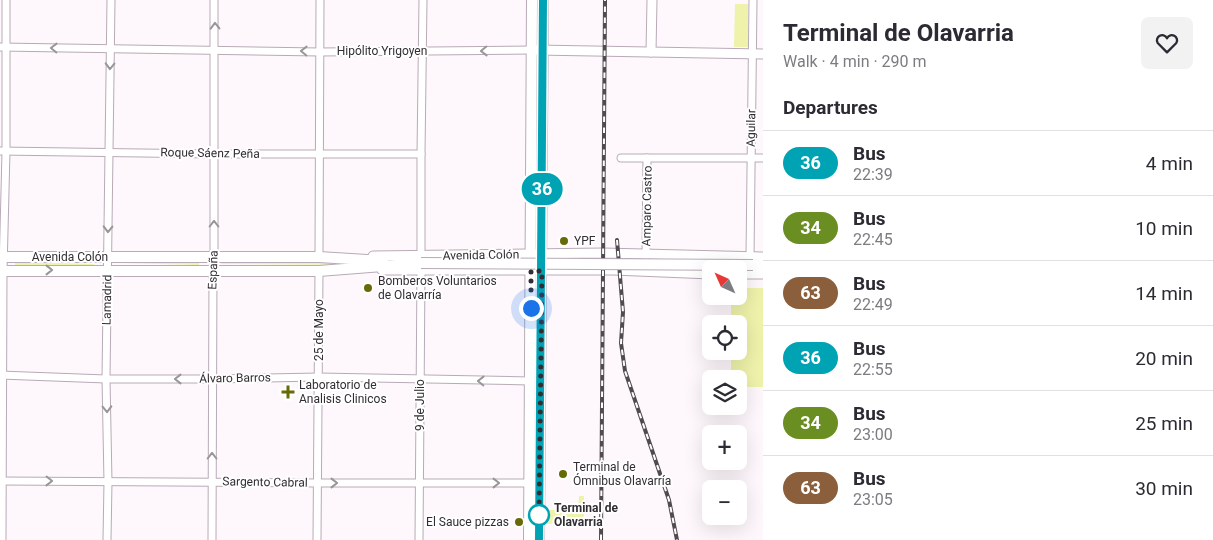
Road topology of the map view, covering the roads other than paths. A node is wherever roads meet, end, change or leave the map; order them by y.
1 (6, 0) edge
2 (111, 0) edge
3 (214, 0) edge
4 (320, 0) edge
5 (423, 0) edge
6 (532, 0) edge
7 (543, 0) edge
8 (652, 0) edge
9 (753, 0) edge
10 (3, 47) edge
11 (110, 49) junction
12 (215, 50) junction
13 (538, 50) junction
14 (320, 52) junction
15 (422, 52) junction
16 (651, 52) junction
17 (752, 54) junction
18 (763, 54) edge
19 (3, 151) edge
20 (109, 152) junction
21 (213, 154) junction
22 (319, 154) junction
23 (421, 154) junction
24 (621, 158) dead end
25 (647, 158) junction
26 (750, 158) junction
27 (763, 158) edge
28 (536, 254) junction
29 (646, 255) junction
30 (107, 256) junction
31 (214, 256) junction
32 (2, 257) edge
33 (319, 257) junction
34 (763, 257) edge
35 (421, 263) junction
36 (757, 263) edge
37 (108, 270) junction
38 (2, 271) edge
39 (213, 271) junction
40 (319, 271) junction
41 (536, 271) junction
42 (702, 274) edge
43 (748, 274) edge
44 (763, 274) edge
45 (1, 375) edge
46 (318, 377) junction
47 (106, 379) junction
48 (212, 379) junction
49 (420, 380) junction
50 (530, 381) junction
51 (1, 481) edge
52 (108, 482) junction
53 (212, 482) junction
54 (317, 483) junction
55 (421, 483) junction
56 (530, 483) junction
57 (2, 540) edge
58 (107, 540) edge
59 (212, 540) edge
60 (317, 540) edge
61 (419, 540) edge
62 (529, 540) edge
63 (539, 540) edge

1 - 10 street
2 - 11 street, Lamadrid
12 -> 3 street, España
4 - 14 street
5 - 15 street, 9 de Julio
6 - 13 main road
7 - 13 main road
8 - 16 street
9 - 17 street, Aguilar
11 -> 10 street, Hipólito Yrigoyen
10 - 19 street
11 - 12 street, Hipólito Yrigoyen
11 -> 20 street, Lamadrid
14 -> 12 street, Hipólito Yrigoyen
12 - 21 street, España
13 -> 15 street, Hipólito Yrigoyen
13 - 16 street, Hipólito Yrigoyen
13 - 28 main road
14 - 15 street, Hipólito Yrigoyen
14 - 22 street
15 - 23 street, 9 de Julio
16 - 17 street, Hipólito Yrigoyen
17 - 18 street, Hipólito Yrigoyen
17 - 26 street, Aguilar
19 - 20 street, Roque Sáenz Peña
19 - 32 street
20 - 21 street, Roque Sáenz Peña
20 -> 30 street, Lamadrid
21 - 22 street, Roque Sáenz Peña
31 -> 21 street, España
22 - 23 street, Roque Sáenz Peña
22 - 33 street
23 - 35 street, 9 de Julio
24 - 25 street
25 - 26 street
25 - 29 street, Amparo Castro
26 - 27 street
26 - 36 street, Aguilar
28 - 29 street, Avenida Colón
28 - 35 street, Avenida Colón
28 - 41 main road
29 - 36 street, Avenida Colón
30 - 31 main road, Avenida Colón
30 - 32 main road, Avenida Colón
30 - 37 street, Lamadrid
31 - 33 main road, Avenida Colón
31 - 39 street, España
32 - 38 street
33 - 35 main road, Avenida Colón
34 - 36 street, Avenida Colón
35 - 36 main road, Avenida Colón, bridge
35 - 40 main road, Avenida Colón
35 - 41 street, Avenida Colón
35 - 49 street, 9 de Julio
38 -> 37 main road, Avenida Colón
37 - 39 main road, Avenida Colón
37 - 47 street, Lamadrid
38 - 45 street
39 - 40 main road, Avenida Colón
39 - 48 street, España
40 - 46 street, 25 de Mayo
41 - 42 street, Avenida Colón
41 - 50 main road
41 - 63 main road
43 - 44 street
45 - 47 street, Álvaro Barros
45 - 51 street
46 - 48 street, Álvaro Barros
46 - 49 street, Álvaro Barros
46 - 54 street, 25 de Mayo
48 -> 47 street, Álvaro Barros
47 -> 52 street, Lamadrid
53 -> 48 street, España
50 -> 49 street, Álvaro Barros
49 - 55 street, 9 de Julio
50 - 56 main road
51 -> 52 street, Sargento Cabral
51 - 57 street
52 - 53 street, Sargento Cabral
52 - 58 street, Lamadrid
53 - 54 street, Sargento Cabral
53 - 59 street, España
54 -> 55 street, Sargento Cabral
54 - 60 street, 25 de Mayo
55 -> 56 street, Sargento Cabral
55 - 61 street, 9 de Julio
56 - 62 main road

